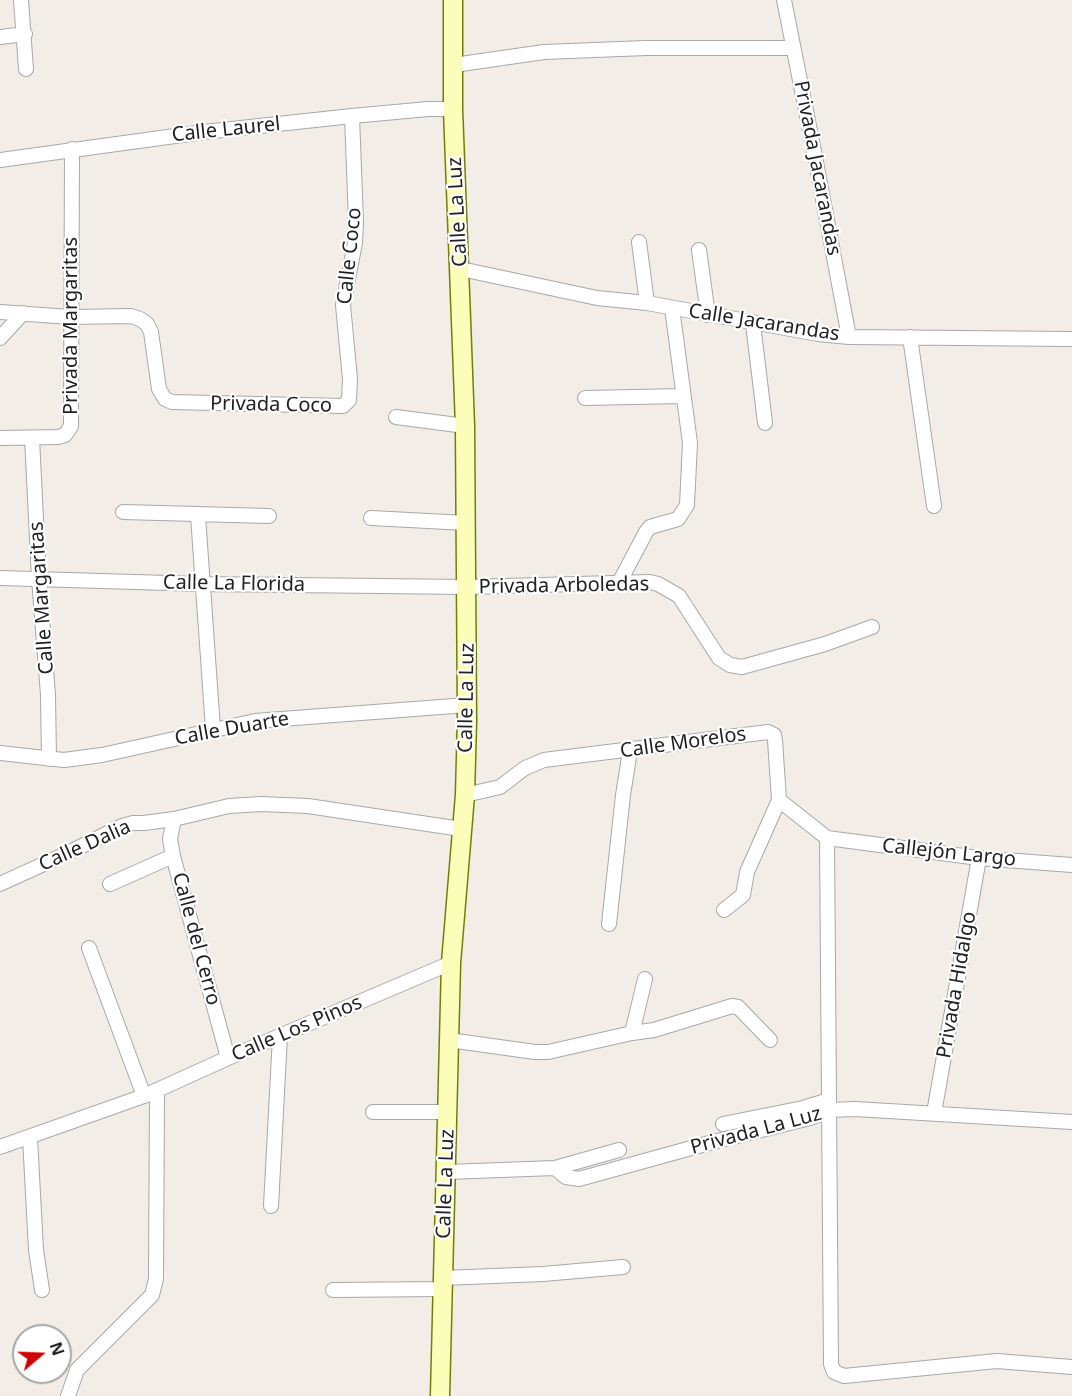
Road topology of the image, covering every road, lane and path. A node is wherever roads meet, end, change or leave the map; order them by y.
1 (21, 0) edge
2 (453, 0) edge
3 (784, 0) edge
4 (25, 34) junction
5 (0, 37) edge
6 (793, 48) junction
7 (454, 65) junction
8 (26, 69) dead end
9 (453, 109) junction
10 (352, 116) junction
11 (72, 149) junction
12 (0, 160) edge
13 (639, 242) dead end
14 (699, 250) dead end
15 (461, 269) junction
16 (647, 303) junction
17 (672, 308) junction
18 (0, 312) edge
19 (23, 314) junction
20 (708, 315) junction
21 (70, 317) junction
22 (753, 324) junction
23 (849, 337) junction
24 (910, 337) junction
25 (0, 338) edge
26 (1072, 339) edge
27 (350, 395) joint
28 (683, 396) junction
29 (585, 398) dead end
30 (396, 417) dead end
31 (765, 423) dead end
32 (465, 426) junction
33 (0, 438) edge
34 (32, 438) junction
35 (934, 506) dead end
36 (123, 512) dead end
37 (198, 516) junction
38 (269, 516) dead end
39 (371, 518) dead end
40 (466, 523) junction
41 (0, 578) edge
42 (39, 579) junction
43 (619, 583) junction
44 (202, 584) junction
45 (468, 587) junction
46 (872, 627) dead end
47 (467, 713) junction
48 (213, 729) junction
49 (630, 751) junction
50 (0, 753) edge
51 (48, 759) junction
52 (465, 795) junction
53 (778, 800) junction
54 (174, 819) junction
55 (462, 829) junction
56 (827, 838) junction
57 (173, 856) junction
58 (979, 858) junction
59 (1072, 865) edge
60 (0, 884) edge
61 (110, 884) dead end
62 (724, 910) dead end
63 (609, 924) dead end
64 (89, 948) dead end
65 (451, 963) junction
66 (645, 979) dead end
67 (632, 1033) junction
68 (280, 1035) junction
69 (449, 1040) junction
70 (770, 1040) dead end
71 (228, 1058) junction
72 (151, 1093) junction
73 (830, 1105) junction
74 (373, 1112) dead end
75 (448, 1112) junction
76 (934, 1113) junction
77 (723, 1124) dead end
78 (1071, 1126) edge
79 (30, 1138) junction
80 (0, 1147) edge
81 (619, 1150) dead end
82 (555, 1168) junction
83 (447, 1172) junction
84 (271, 1206) dead end
85 (623, 1267) dead end
86 (443, 1283) junction
87 (42, 1290) dead end
88 (333, 1290) dead end
89 (1072, 1367) edge
90 (68, 1396) edge
91 (440, 1396) edge

1 - 4 street
2 - 7 street, Calle La Luz
3 - 6 street, Privada Jacarandas
4 - 5 street
4 - 8 street
6 - 7 street
6 - 23 street, Privada Jacarandas
7 - 9 street, Calle La Luz
9 - 10 street, Calle Laurel
9 - 15 street, Calle La Luz
10 - 11 street, Calle Laurel
10 - 27 street, Calle Coco
11 - 12 street, Calle Laurel
11 - 21 street, Privada Margaritas
13 - 16 street
14 - 20 street
15 - 16 street, Calle Jacarandas
15 - 32 street, Calle La Luz
16 - 17 street, Calle Jacarandas
17 - 20 street, Calle Jacarandas
17 - 28 street
18 - 19 street
19 - 21 street
19 - 25 street
20 - 22 street, Calle Jacarandas
21 - 27 street, Privada Coco
21 - 34 street, Privada Margaritas
22 - 23 street, Calle Jacarandas
22 - 31 street
23 - 24 street, Calle Jacarandas
24 - 26 street, Calle Jacarandas
24 - 35 street
28 - 29 street
28 - 43 street
30 - 32 street
32 - 40 street, Calle La Luz
33 - 34 street, Privada Margaritas
34 - 42 street, Calle Margaritas
36 - 37 street
37 - 38 street
37 - 44 street
39 - 40 street
40 - 45 street, Calle La Luz
41 - 42 street, Calle La Florida
42 - 44 street, Calle La Florida
42 - 51 street, Calle Margaritas
43 - 45 street, Privada Arboledas
43 - 46 street, Privada Arboledas
44 - 45 street, Calle La Florida
44 - 48 street
45 - 47 street, Calle La Luz
47 - 48 street, Calle Duarte
47 - 52 street, Calle La Luz
48 - 51 street, Calle Duarte
49 - 52 street, Calle Morelos
49 - 53 street, Calle Morelos
49 - 63 street
50 - 51 street, Calle Duarte
52 - 55 street, Calle La Luz
53 - 56 street
53 - 62 street
54 - 55 street, Calle Dalia
54 - 57 street, Calle del Cerro
54 - 60 street, Calle Dalia
55 - 65 street, Calle La Luz
56 - 58 street, Callejón Largo
56 - 73 street
57 - 61 street
57 - 71 street, Calle del Cerro
58 - 59 street, Callejón Largo
58 - 76 street, Privada Hidalgo
64 - 72 street
65 - 68 street, Calle Los Pinos
65 - 69 street, Calle La Luz
66 - 67 street
67 - 69 street
67 - 70 street
68 - 71 street, Calle Los Pinos
68 - 84 street
69 - 75 street, Calle La Luz
71 - 72 street, Calle Los Pinos
72 - 79 street, Calle Los Pinos
72 - 90 street
73 - 76 street, Privada La Luz
73 - 77 street
73 - 82 street, Privada La Luz
73 - 89 street
74 - 75 street
75 - 83 street, Calle La Luz
76 - 78 street, Privada La Luz
79 - 80 street, Calle Los Pinos
79 - 87 street
81 - 82 street
82 - 83 street, Privada La Luz
83 - 86 street, Calle La Luz
85 - 86 street
86 - 88 street
86 - 91 street, Calle La Luz

